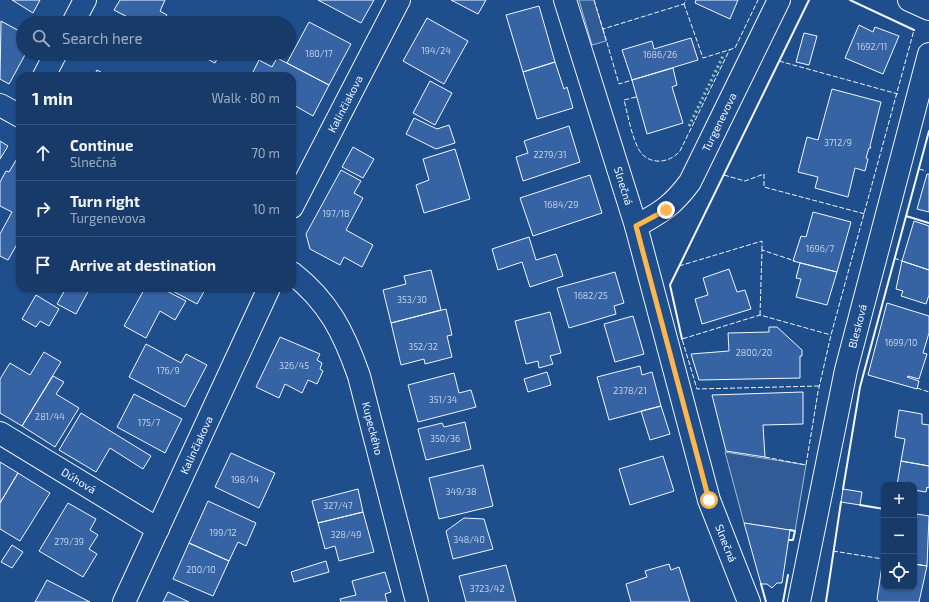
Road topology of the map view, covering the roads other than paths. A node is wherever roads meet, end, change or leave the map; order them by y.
1 (85, 0) edge
2 (399, 0) edge
3 (565, 0) edge
4 (779, 0) edge
5 (910, 0) edge
6 (929, 9) edge
7 (77, 16) edge
8 (929, 54) edge
9 (52, 60) edge
10 (46, 72) edge
11 (0, 105) edge
12 (16, 114) edge
13 (296, 199) edge
14 (636, 226) junction
15 (296, 277) edge
16 (267, 292) edge
17 (0, 433) edge
18 (158, 529) junction
19 (124, 602) edge
20 (418, 602) edge
21 (749, 602) edge
22 (799, 602) edge

1 - 7 street
2 - 13 street, Kalinčiakova
3 - 14 street, Slnečná
4 - 14 street, Turgenevova
5 - 6 street
8 - 22 street, Blesková
9 - 10 street
11 - 12 street
14 - 21 street, Slnečná
15 - 20 street, Kupeckého
16 - 18 street, Kalinčiakova
17 - 18 street, Dúhová
18 - 19 street, Kalinčiakova

